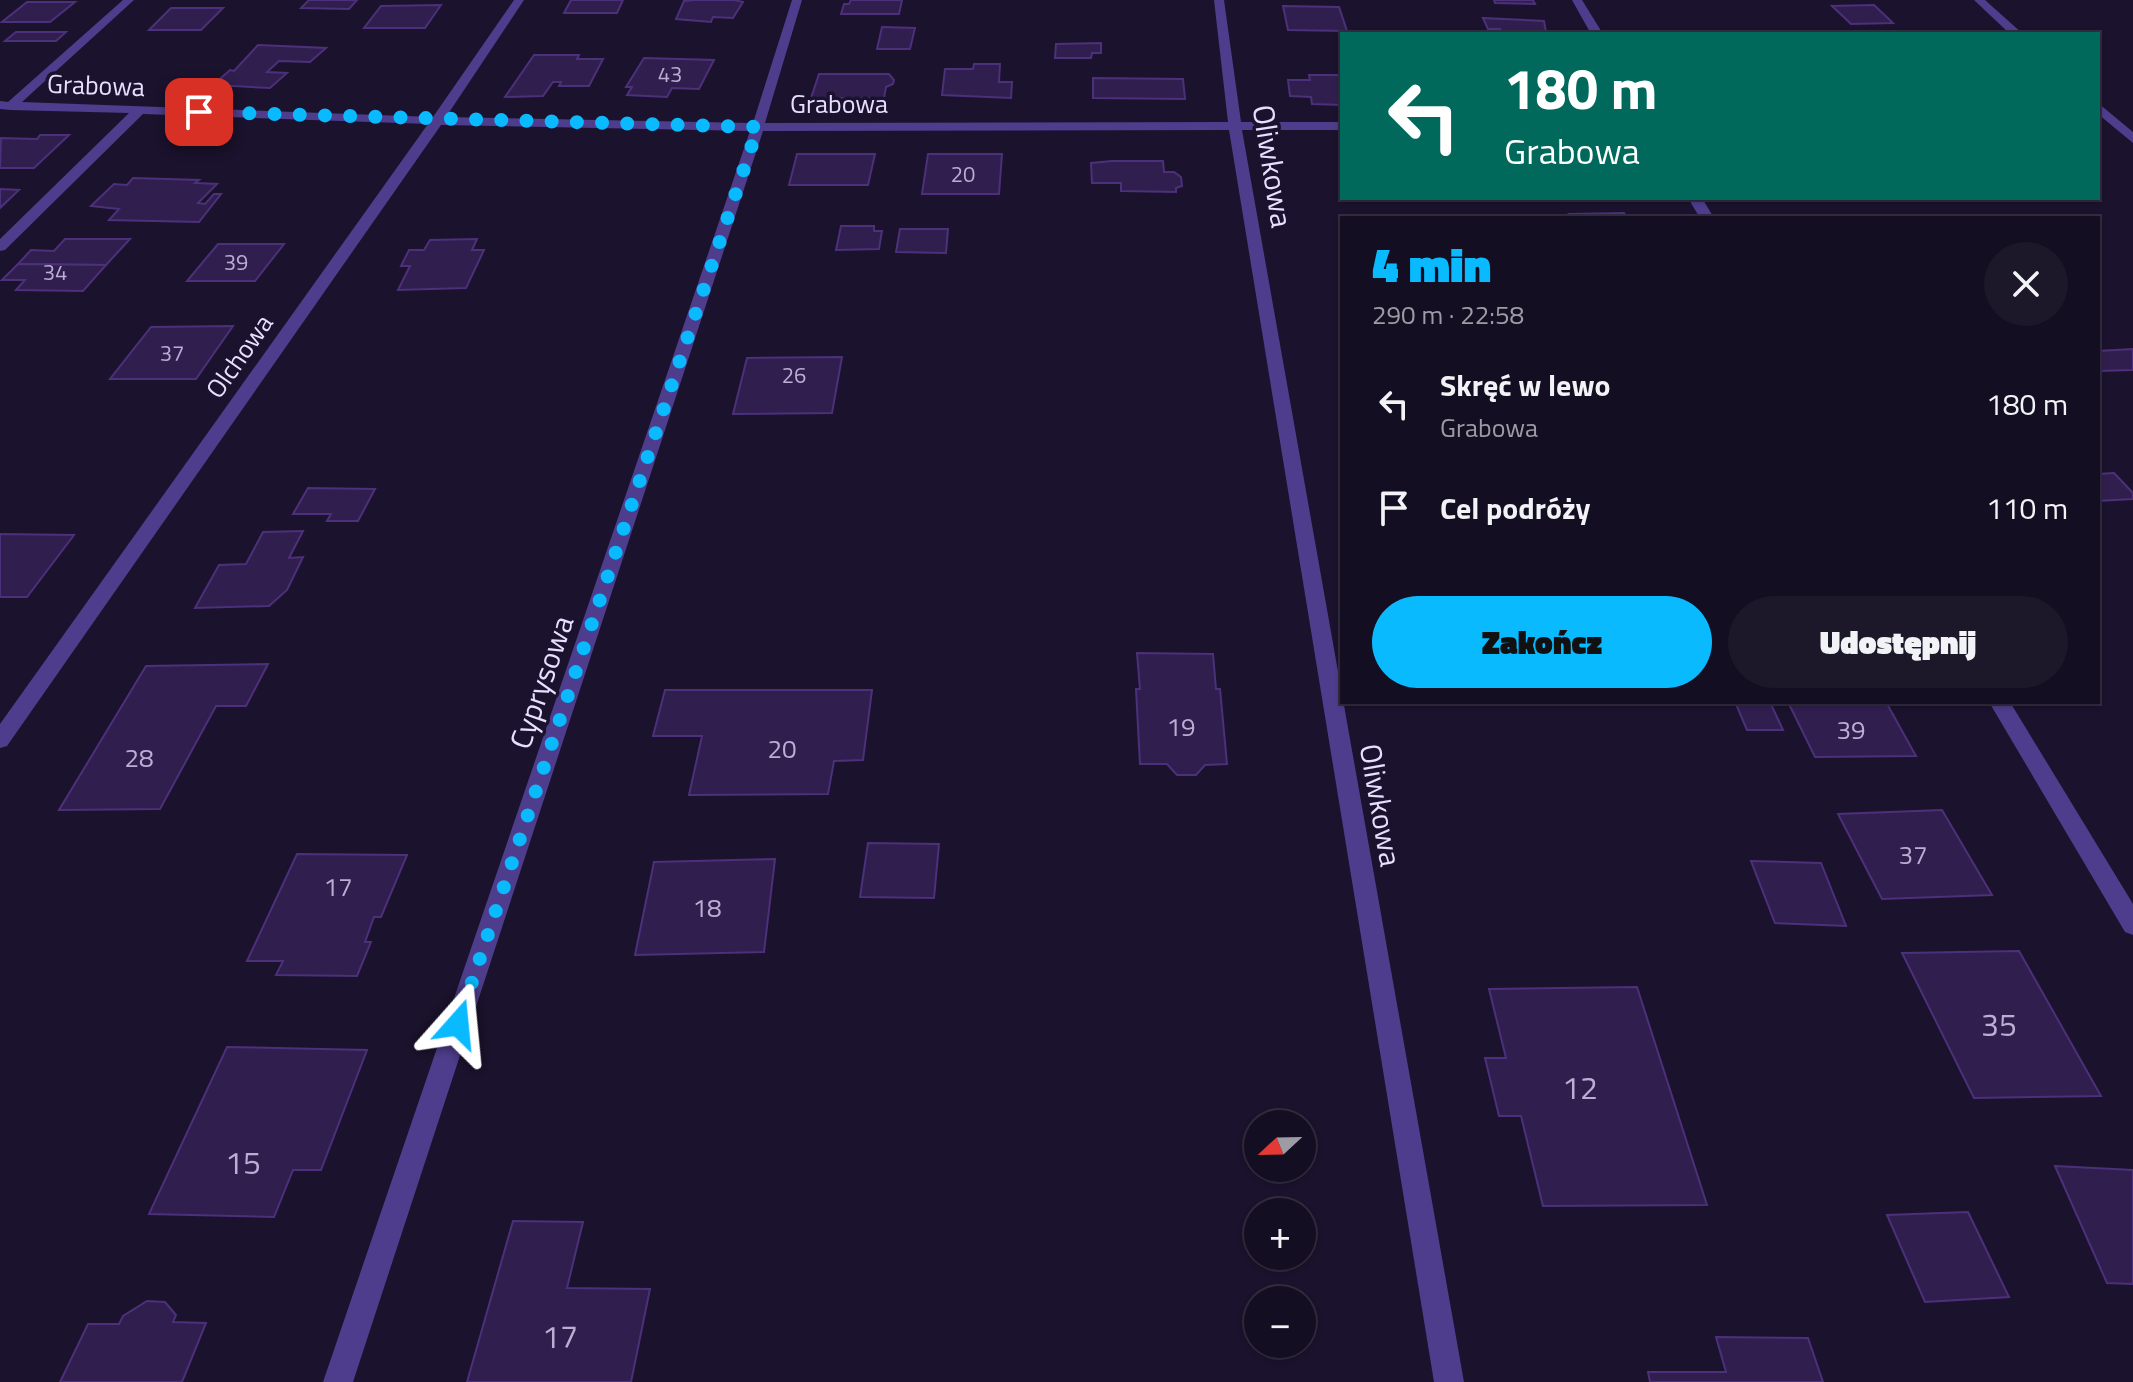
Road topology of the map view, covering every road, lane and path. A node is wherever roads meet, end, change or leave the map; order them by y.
1 (129, 0) edge
2 (519, 0) edge
3 (797, 0) edge
4 (1219, 0) edge
5 (1577, 0) edge
6 (1979, 0) edge
7 (1596, 32) edge
8 (2015, 32) edge
9 (5, 105) edge
10 (2100, 109) edge
11 (140, 110) junction
12 (437, 121) junction
13 (1235, 126) junction
14 (1340, 126) edge
15 (758, 127) junction
16 (2100, 130) edge
17 (2130, 133) edge
18 (0, 247) edge
19 (2000, 704) edge
20 (0, 740) edge
21 (2133, 925) edge
22 (338, 1382) edge
23 (1449, 1382) edge

1 - 9 street
2 - 12 street, Olchowa
3 - 15 street, Cyprysowa
4 - 13 street, Oliwkowa
5 - 7 street
6 - 8 street
9 - 11 street, Grabowa
10 - 17 street
11 - 12 street, Grabowa
11 - 18 street
12 - 15 street, Grabowa
12 - 20 street, Olchowa
13 - 14 street, Grabowa
13 - 15 street, Grabowa
13 - 23 street, Oliwkowa
15 - 22 street, Cyprysowa
16 - 17 street
19 - 21 street

